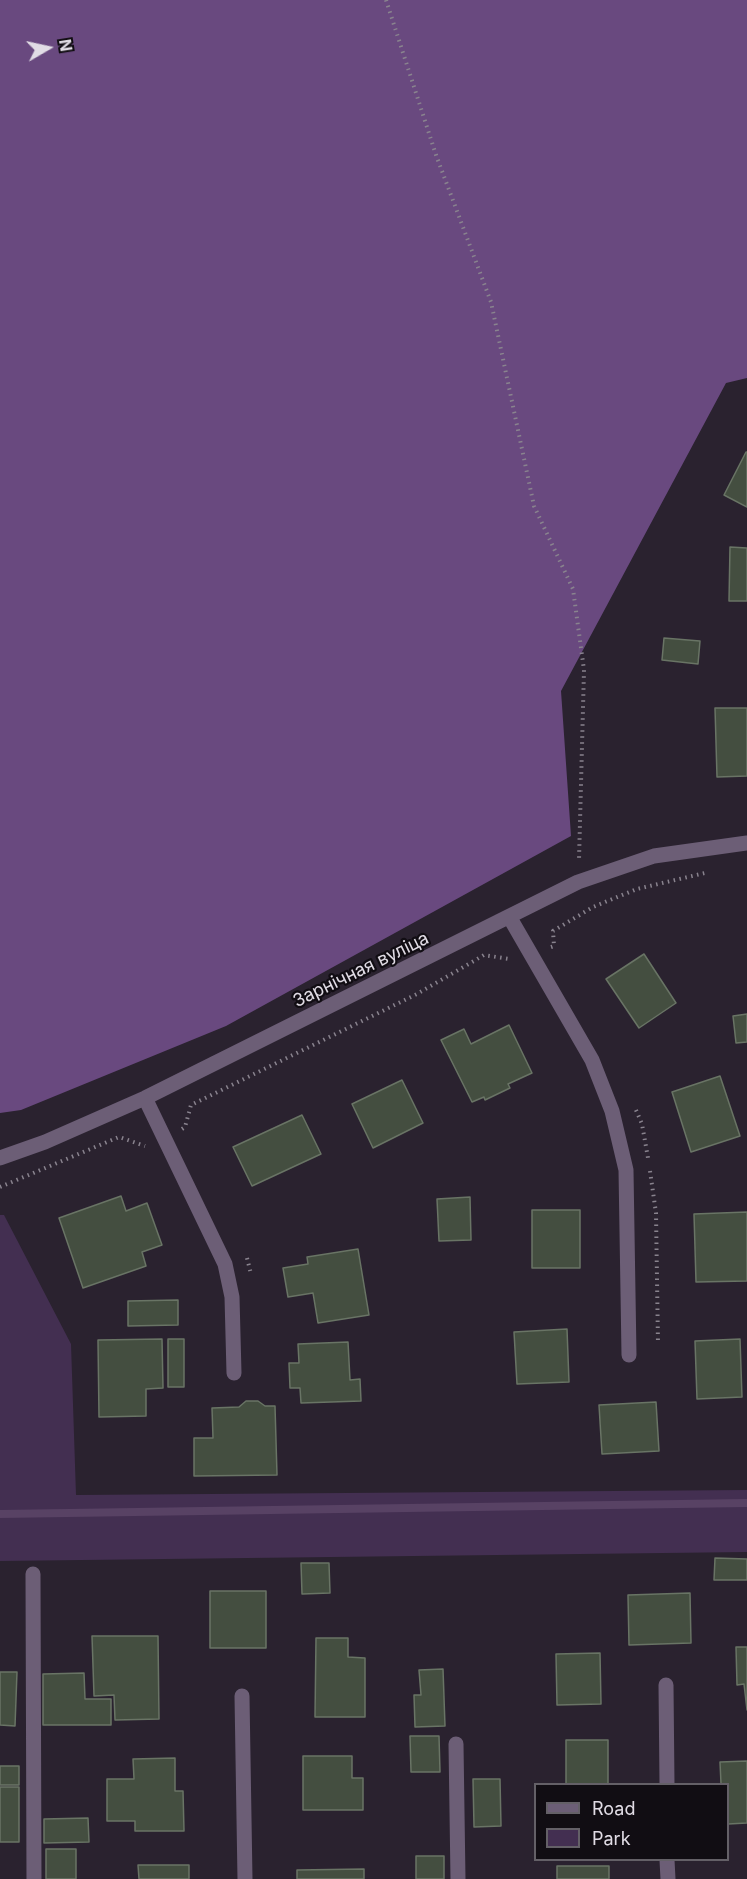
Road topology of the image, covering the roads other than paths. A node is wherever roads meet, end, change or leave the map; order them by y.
1 (747, 843) edge
2 (510, 918) junction
3 (145, 1098) junction
4 (0, 1158) edge
5 (629, 1355) dead end
6 (234, 1373) dead end
7 (33, 1574) dead end
8 (666, 1685) dead end
9 (242, 1696) dead end
10 (456, 1744) dead end
11 (667, 1783) edge
12 (667, 1861) edge
13 (34, 1879) edge
14 (245, 1879) edge
15 (458, 1879) edge
16 (668, 1879) edge

1 - 2 street, Зарнічная вуліца
2 - 3 street, Зарнічная вуліца
2 - 5 street
3 - 4 street, Зарнічная вуліца
3 - 6 street
7 - 13 street
8 - 11 street
9 - 14 street
10 - 15 street
12 - 16 street

